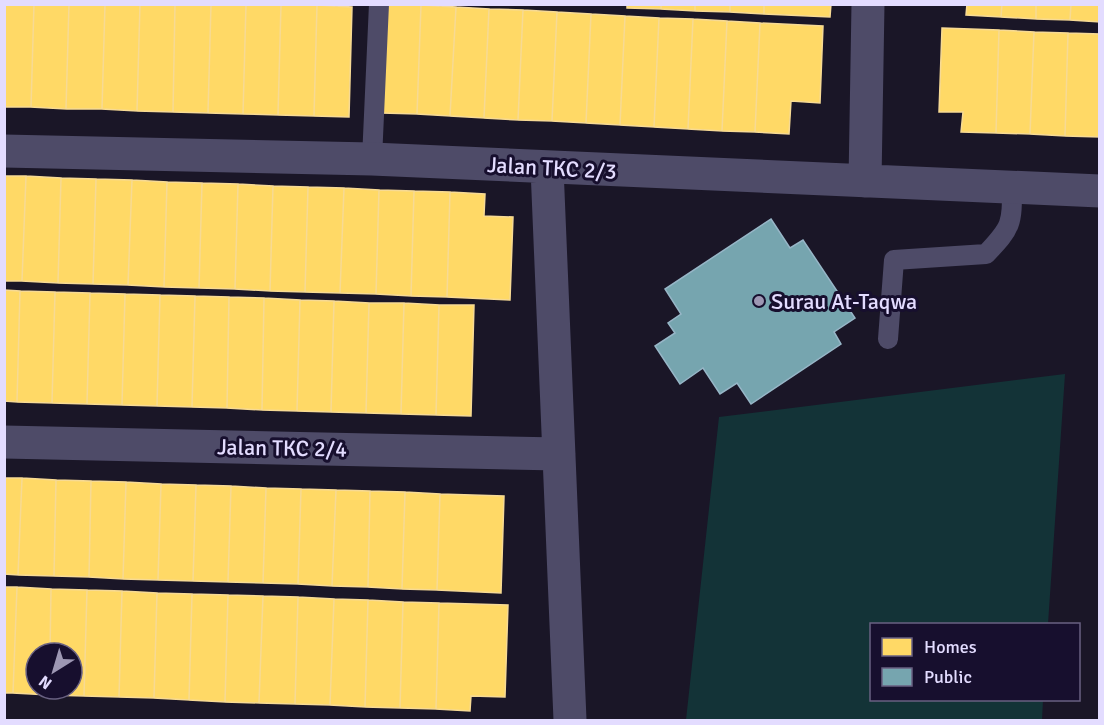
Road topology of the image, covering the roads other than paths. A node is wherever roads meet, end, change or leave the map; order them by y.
1 (379, 4) edge
2 (868, 4) edge
3 (4, 150) edge
4 (372, 159) junction
5 (547, 168) junction
6 (865, 181) junction
7 (1012, 187) junction
8 (1100, 191) edge
9 (888, 339) dead end
10 (4, 442) edge
11 (559, 454) junction
12 (570, 720) edge

1 - 4 lane
2 - 6 street
3 - 4 street, Jalan TKC 2/3
4 - 5 street, Jalan TKC 2/3
5 - 6 street, Jalan TKC 2/3
5 - 11 street
6 - 7 street, Jalan TKC 2/3
7 - 8 street, Jalan TKC 2/3
7 - 9 lane
10 - 11 street, Jalan TKC 2/4
11 - 12 street

